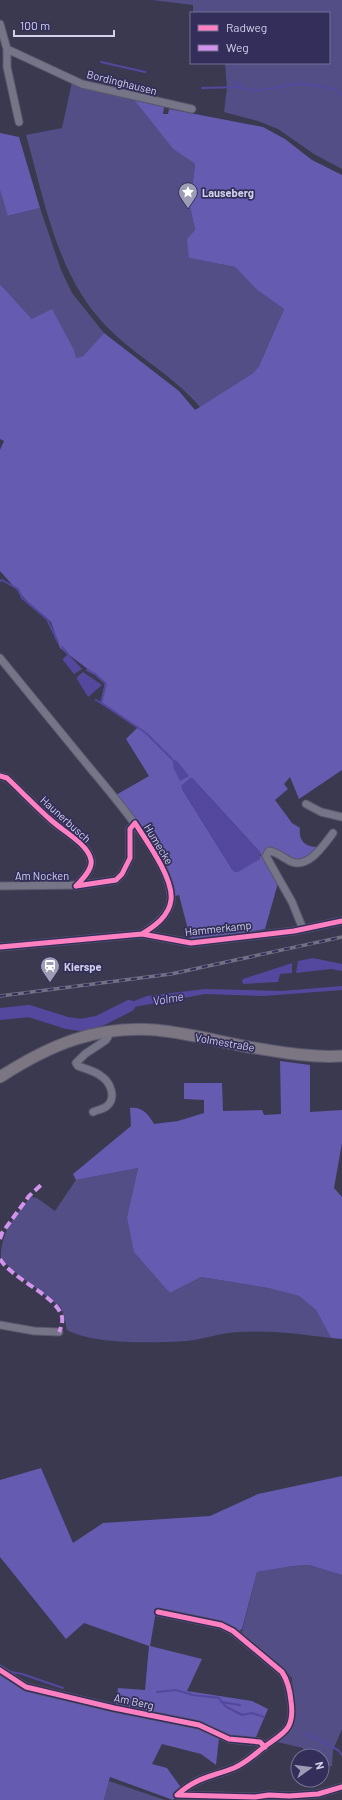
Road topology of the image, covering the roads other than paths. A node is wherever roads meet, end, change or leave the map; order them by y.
1 (0, 24) edge
2 (7, 49) junction
3 (3, 68) edge
4 (192, 109) dead end
5 (19, 122) dead end
6 (0, 658) edge
7 (0, 776) edge
8 (306, 804) dead end
9 (342, 817) edge
10 (135, 823) junction
11 (334, 833) dead end
12 (0, 886) edge
13 (76, 886) junction
14 (342, 921) edge
15 (304, 929) junction
16 (142, 934) junction
17 (0, 947) edge
18 (107, 1033) junction
19 (342, 1056) edge
20 (0, 1077) edge
21 (93, 1112) dead end
22 (0, 1325) edge
23 (59, 1332) dead end
24 (158, 1612) dead end
25 (0, 1670) edge
26 (265, 1747) junction
27 (342, 1787) edge
28 (288, 1796) junction
29 (297, 1800) edge

1 - 2 street
2 - 3 street
2 - 4 street, Bordinghausen
3 - 5 street
6 - 10 street, Humecke
7 - 13 street, Haunerbusch
8 - 9 street
10 - 13 street, Am Nocken
10 - 16 street, Humecke
11 - 15 street
12 - 13 street, Am Nocken
14 - 15 street, Hammerkamp
15 - 16 street, Hammerkamp
16 - 17 street, Hammerkamp
18 - 19 main road, Volmestraße
18 - 20 main road, Volmestraße
18 - 21 street
22 - 23 street
24 - 26 street
25 - 26 street, Am Berg
26 - 28 street
27 - 28 street
28 - 29 street

